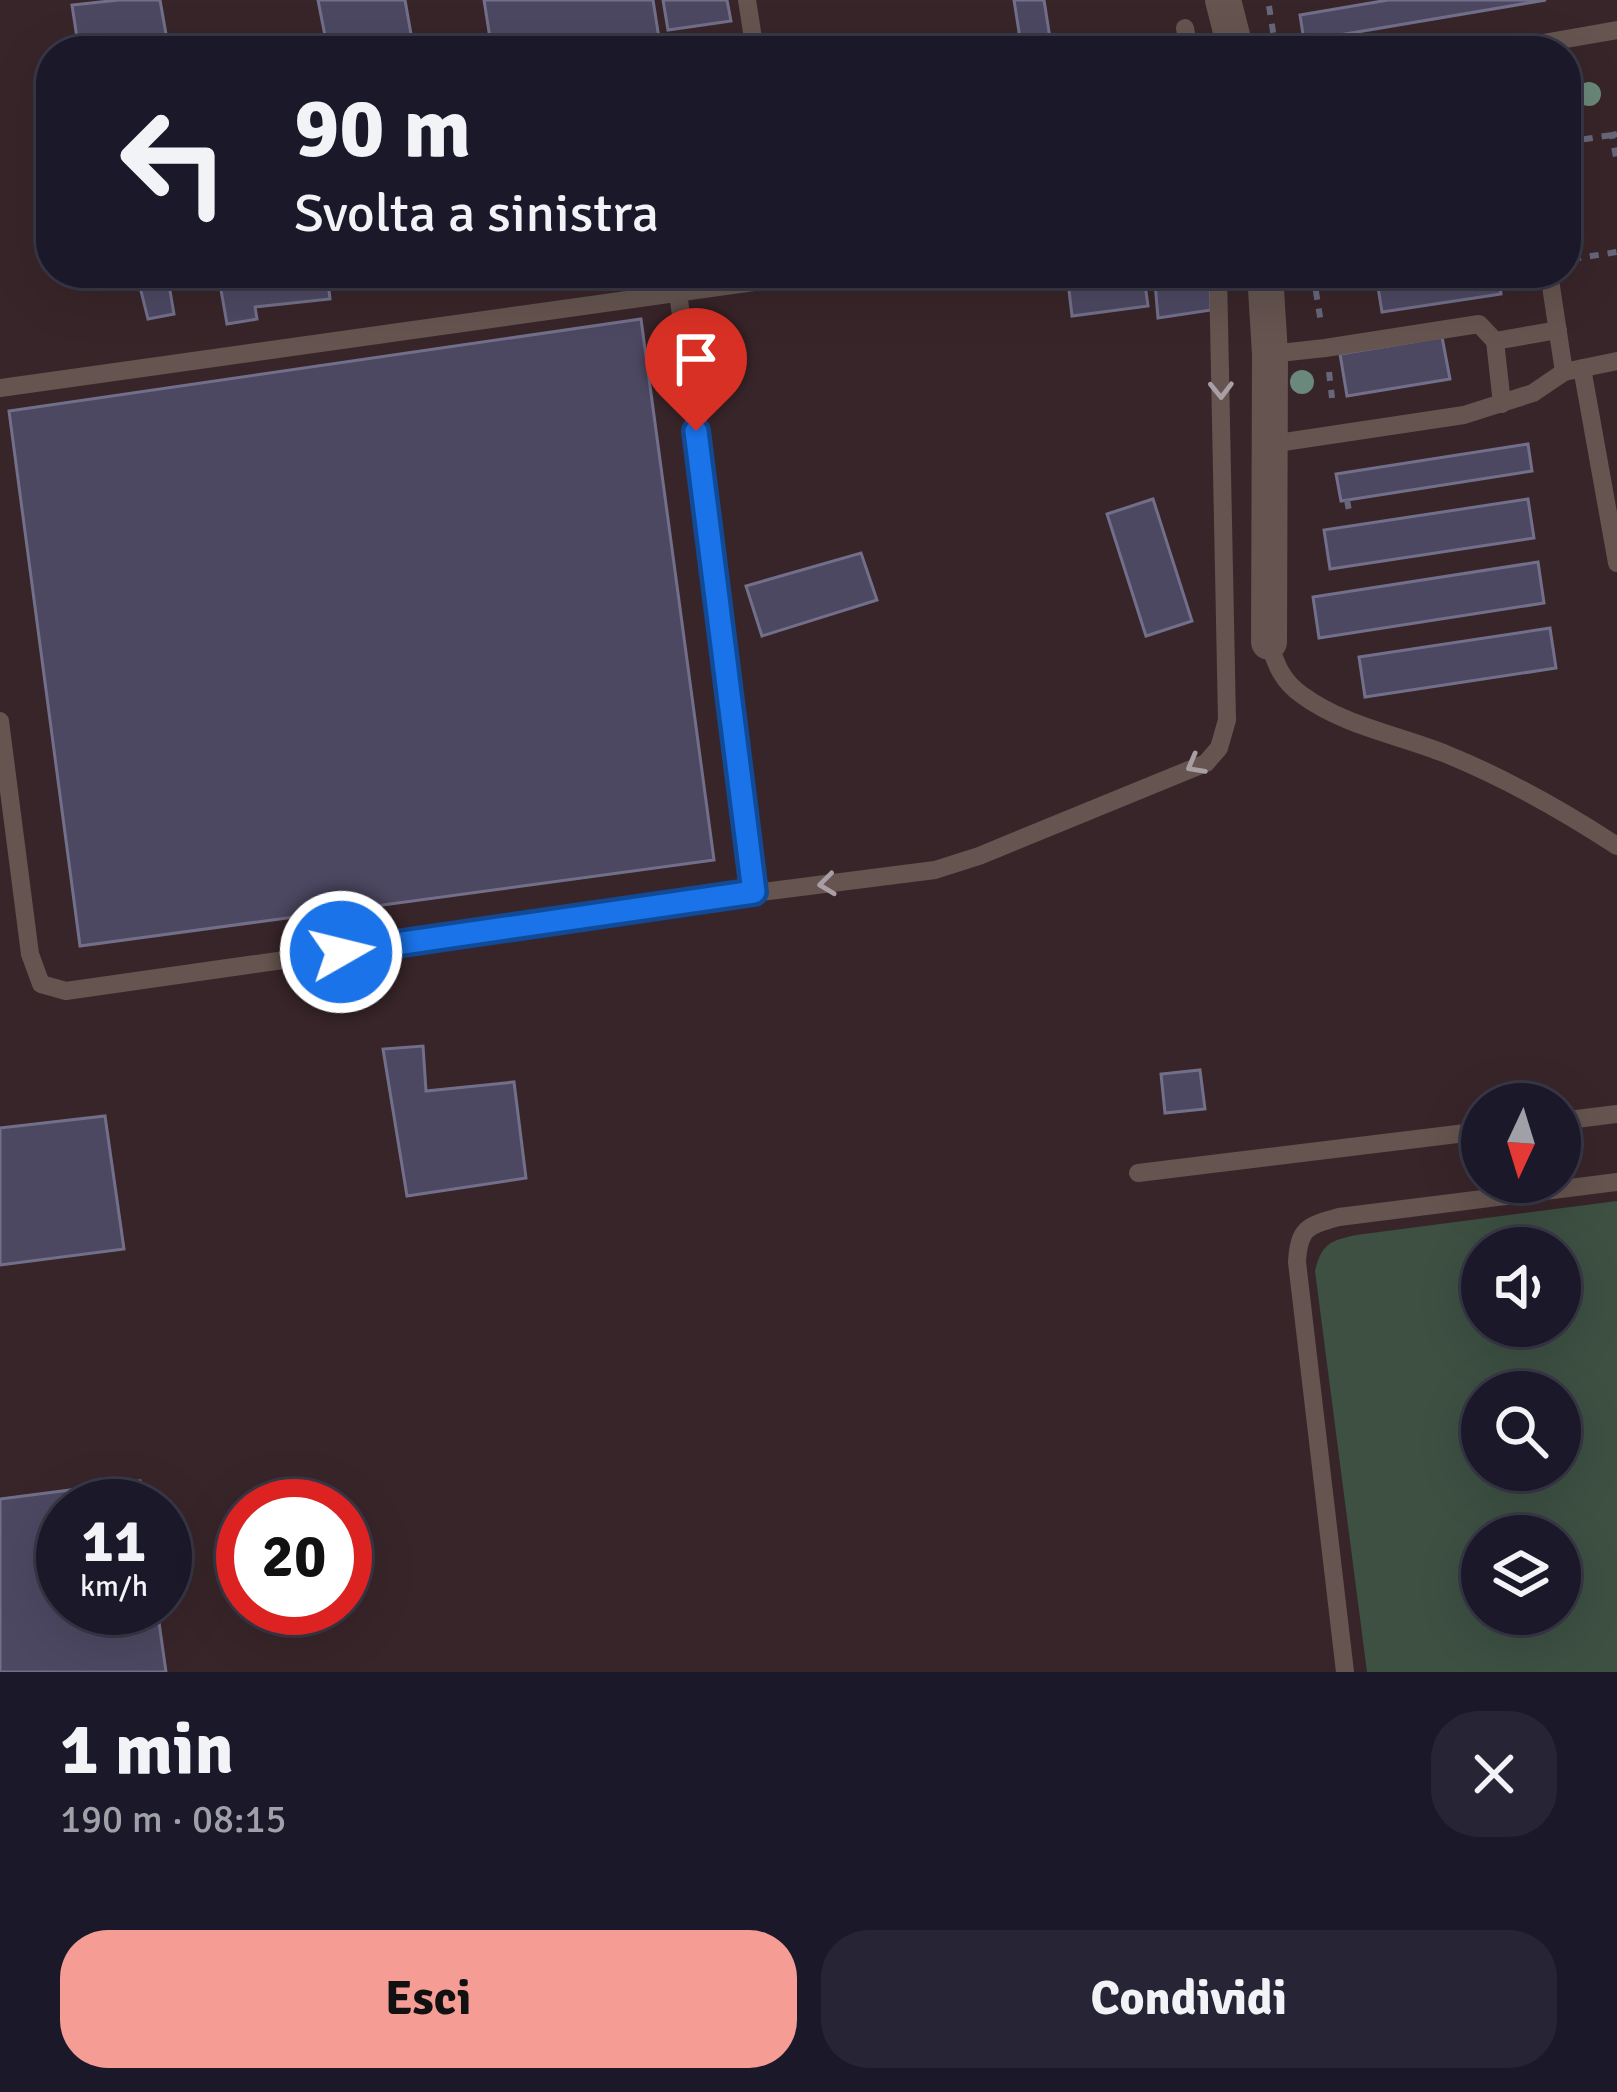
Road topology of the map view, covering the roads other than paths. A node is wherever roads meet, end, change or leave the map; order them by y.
1 (747, 0) edge
2 (1223, 0) edge
3 (1185, 28) dead end
4 (1617, 30) edge
5 (753, 36) edge
6 (1186, 36) edge
7 (1232, 36) edge
8 (1581, 36) edge
9 (704, 288) edge
10 (1218, 288) edge
11 (1266, 288) edge
12 (1551, 288) edge
13 (678, 292) junction
14 (1558, 330) junction
15 (1495, 341) junction
16 (1270, 354) junction
17 (1617, 361) edge
18 (1573, 370) junction
19 (0, 388) edge
20 (1502, 404) junction
21 (1270, 444) junction
22 (1617, 563) edge
23 (1268, 642) joint
24 (0, 721) edge
25 (1617, 846) edge
26 (9, 861) edge
27 (754, 892) junction
28 (1617, 1114) edge
29 (1581, 1118) edge
30 (1461, 1134) edge
31 (1138, 1173) dead end
32 (1617, 1182) edge
33 (1345, 1672) edge

1 - 5 lane
2 - 7 street
3 - 6 lane
4 - 8 lane
9 - 13 lane
10 -> 27 lane
11 - 16 street
12 - 14 lane
13 - 19 lane
13 - 27 lane
14 - 15 lane
14 - 18 lane
15 - 16 lane
15 - 20 lane
16 - 21 street
17 - 18 lane
18 - 20 lane
18 - 22 lane
20 - 21 lane
21 - 23 street
23 - 25 lane
24 - 26 lane
26 - 27 lane
28 - 29 lane
30 - 31 lane
32 - 33 lane

